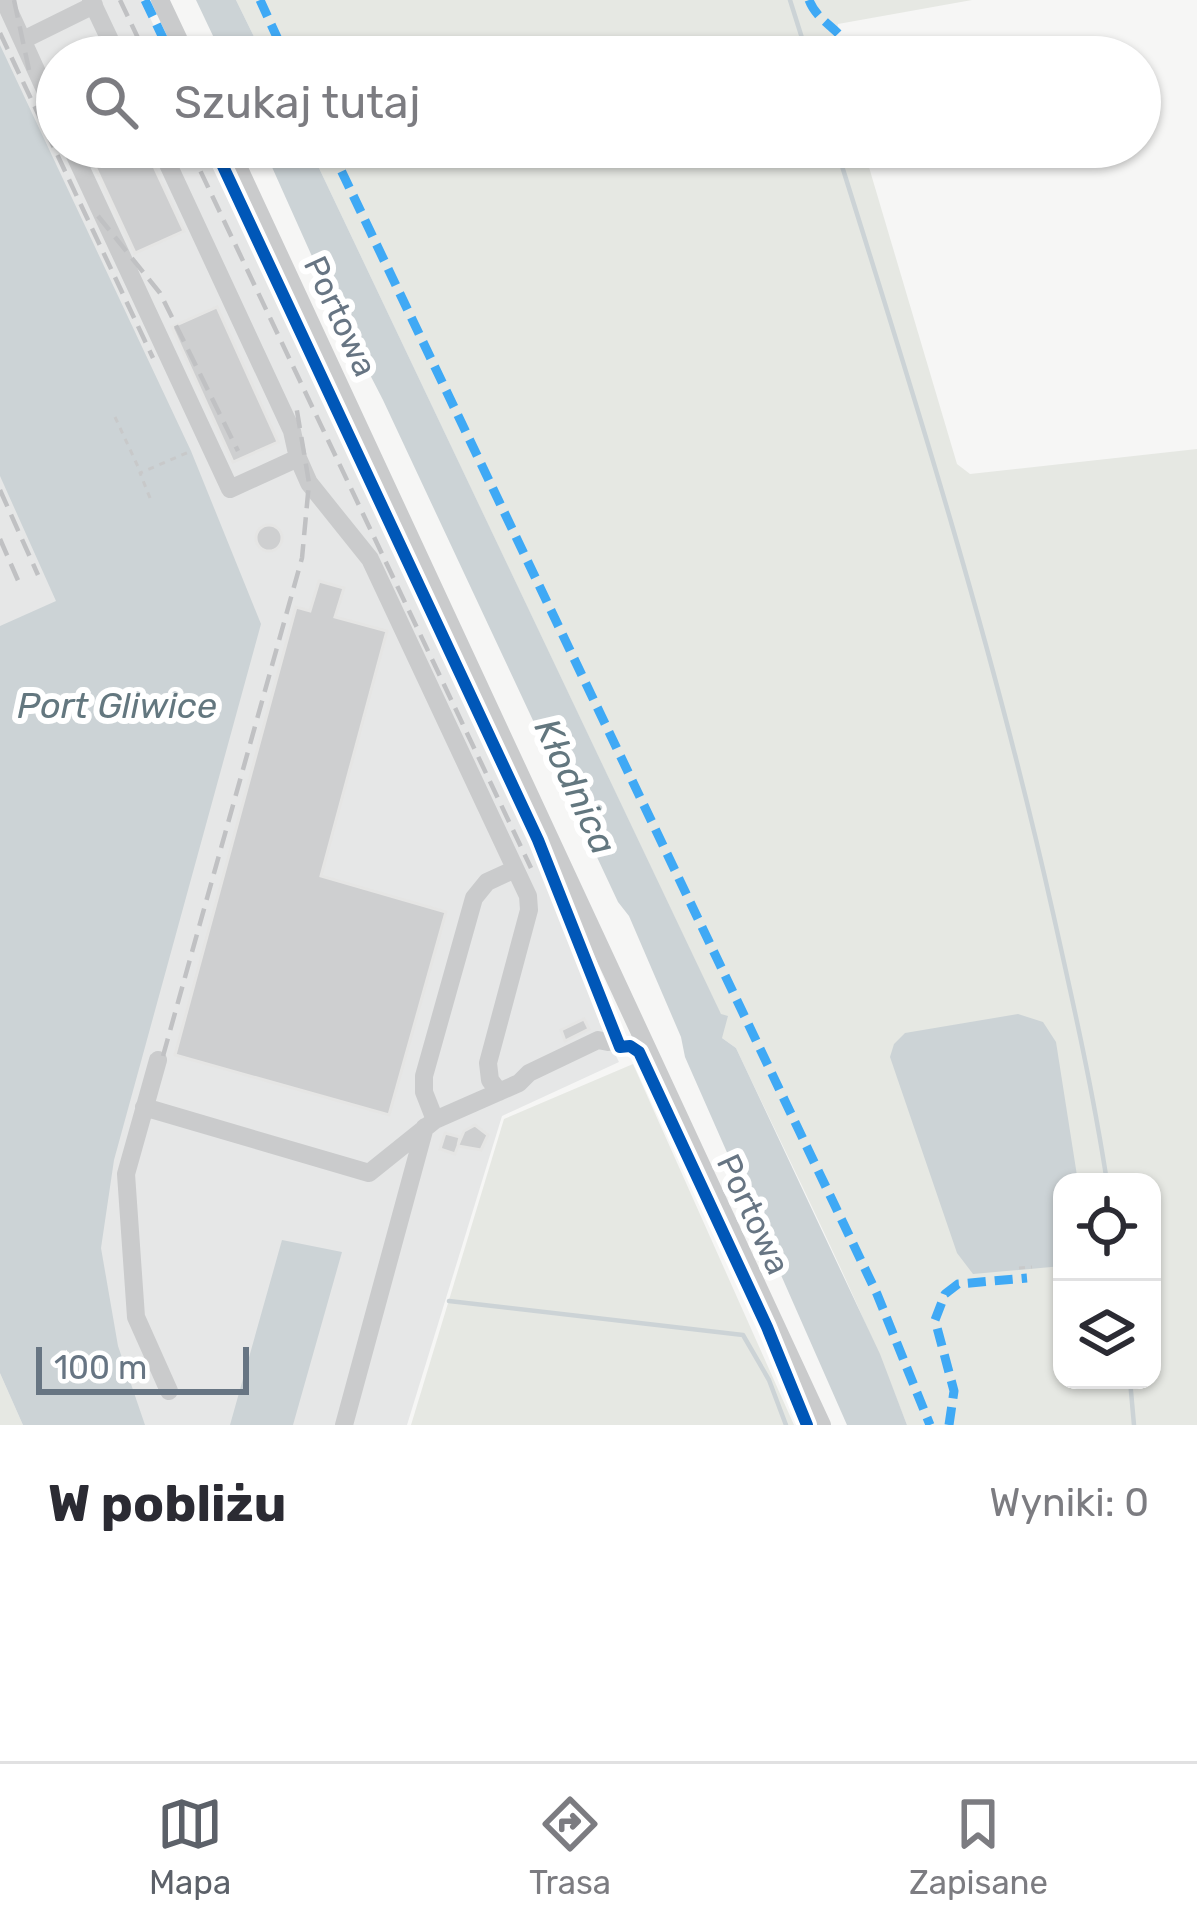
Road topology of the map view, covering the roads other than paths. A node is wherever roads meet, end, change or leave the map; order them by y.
1 (4, 0) edge
2 (160, 0) edge
3 (92, 3) edge
4 (108, 36) edge
5 (177, 36) edge
6 (23, 40) junction
7 (36, 69) edge
8 (81, 168) edge
9 (170, 168) edge
10 (239, 168) edge
11 (298, 458) junction
12 (515, 869) junction
13 (637, 1026) junction
14 (158, 1060) dead end
15 (499, 1092) junction
16 (145, 1107) junction
17 (430, 1124) junction
18 (169, 1391) dead end
19 (344, 1425) edge
20 (822, 1425) edge

1 - 6 street
2 - 5 street
3 - 4 street
3 - 6 street
6 - 7 street
8 - 11 street
9 - 11 street
10 - 13 street, Portowa
11 - 12 street
12 - 15 street
12 - 17 street
13 - 15 street
13 - 20 street, Portowa
14 - 16 street
15 - 17 street
16 - 17 street
16 - 18 street
17 - 19 street

